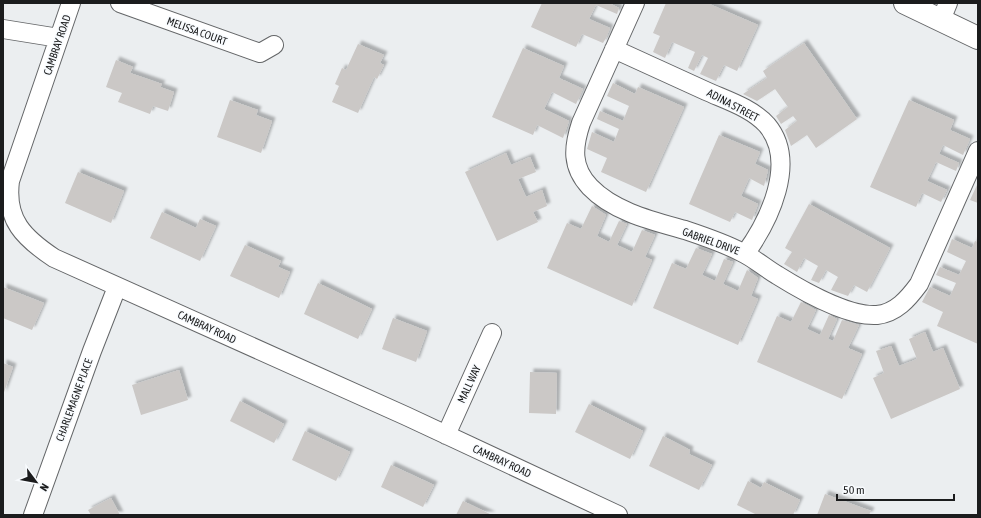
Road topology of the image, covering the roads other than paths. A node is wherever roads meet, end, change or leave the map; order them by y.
1 (71, 3) edge
2 (120, 3) edge
3 (636, 3) edge
4 (905, 3) edge
5 (944, 12) edge
6 (3, 29) edge
7 (59, 38) junction
8 (978, 38) edge
9 (274, 45) dead end
10 (614, 49) junction
11 (978, 151) edge
12 (745, 254) junction
13 (117, 287) junction
14 (492, 333) dead end
15 (446, 435) junction
16 (33, 515) edge
17 (618, 515) edge

1 - 7 street, CAMBRAY ROAD
2 - 9 street, MELISSA COURT
3 - 10 street, GABRIEL DRIVE
4 - 5 main road
5 - 8 main road
6 - 7 street
7 - 13 street, CAMBRAY ROAD
10 - 12 street, ADINA STREET
10 - 12 street, GABRIEL DRIVE
11 - 12 street, GABRIEL DRIVE
13 - 15 street, CAMBRAY ROAD
13 - 16 street, CHARLEMAGNE PLACE
14 - 15 street, MALL WAY
15 - 17 street, CAMBRAY ROAD

